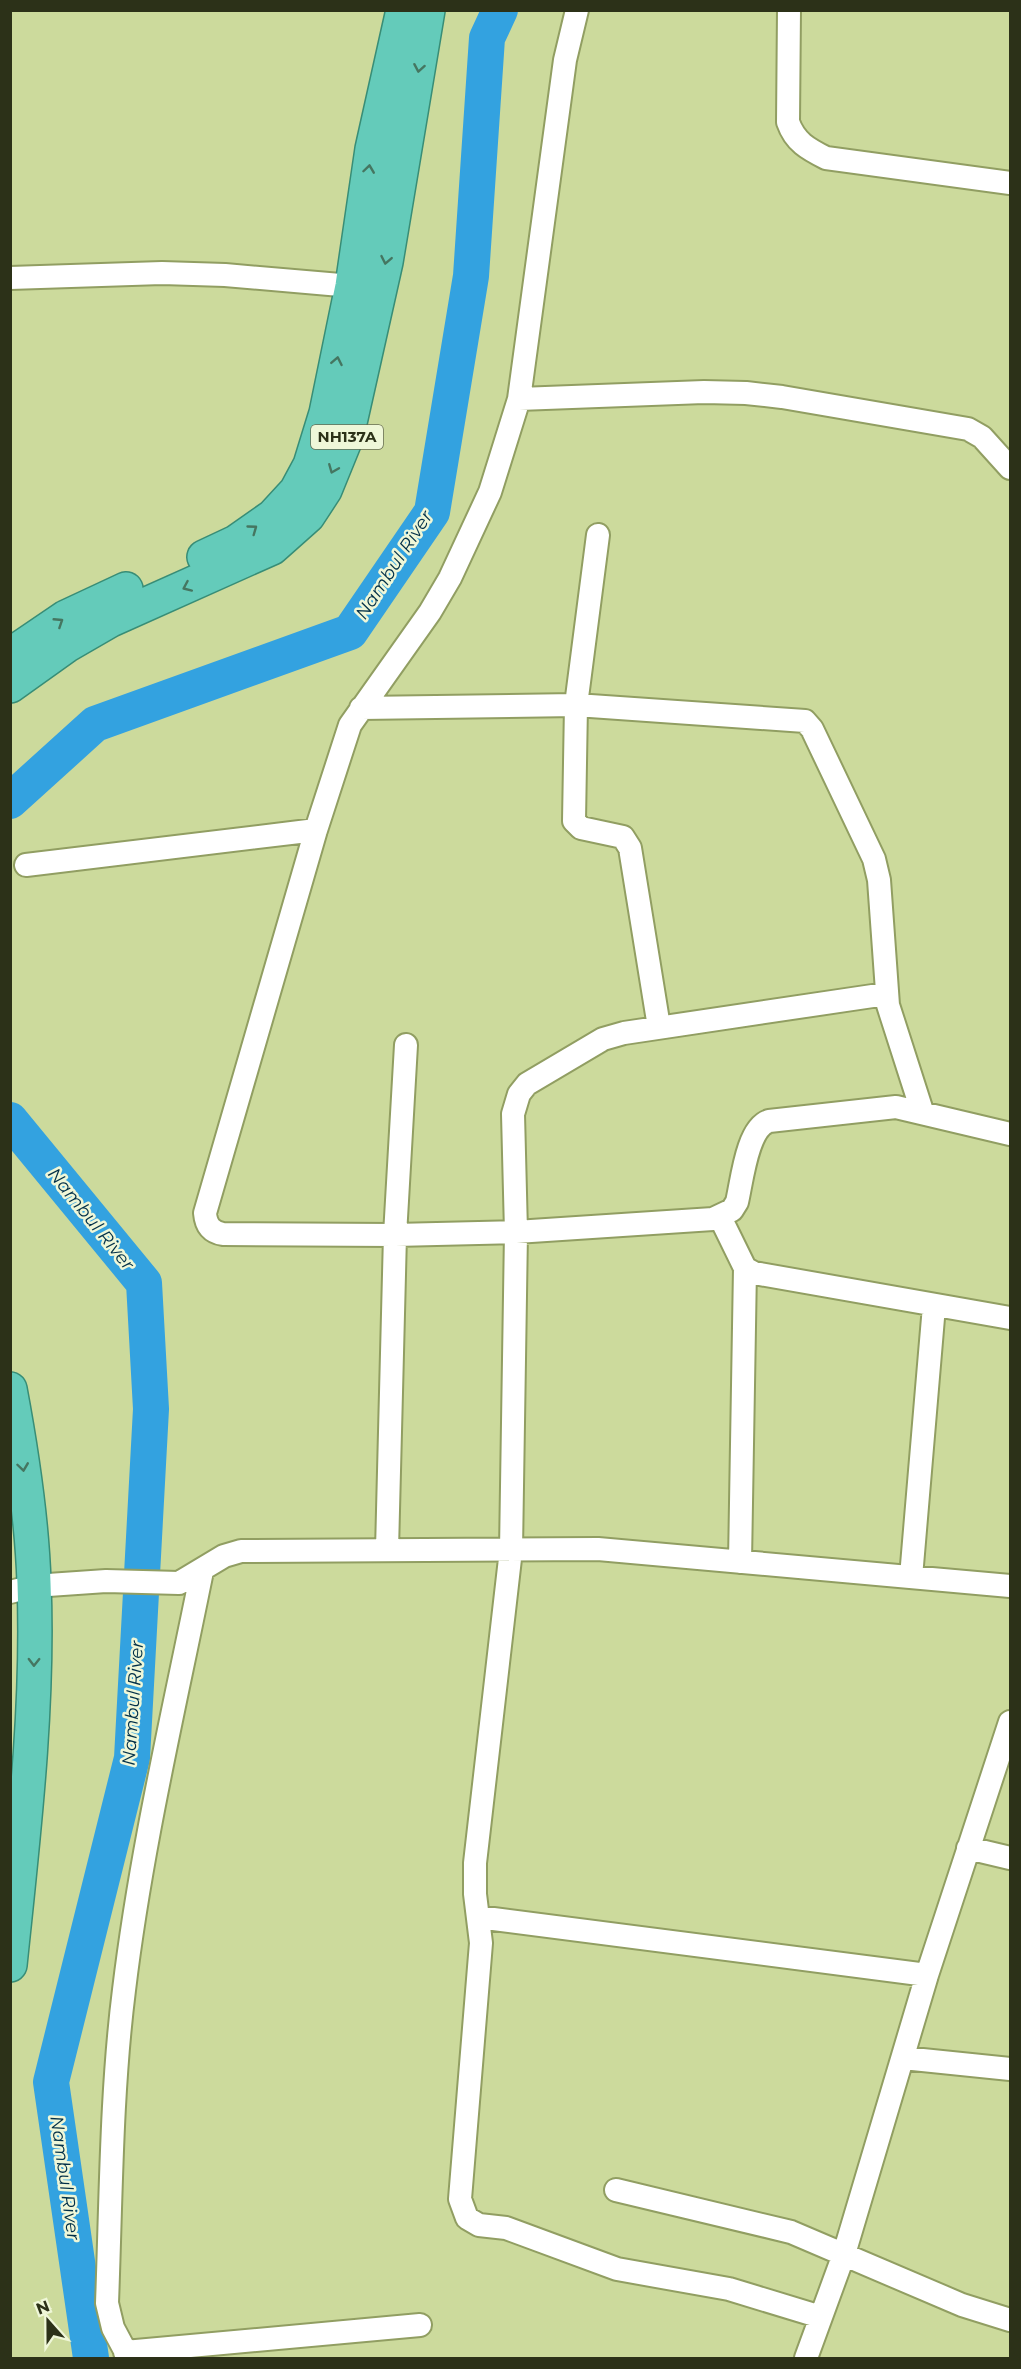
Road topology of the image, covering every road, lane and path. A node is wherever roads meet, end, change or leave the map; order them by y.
1 (403, 10) edge
2 (428, 10) edge
3 (577, 10) edge
4 (789, 10) edge
5 (1011, 183) edge
6 (10, 278) edge
7 (352, 286) junction
8 (519, 399) junction
9 (1011, 468) edge
10 (598, 535) dead end
11 (10, 655) edge
12 (10, 686) edge
13 (576, 705) junction
14 (361, 708) junction
15 (316, 830) junction
16 (26, 864) dead end
17 (886, 994) junction
18 (659, 1027) junction
19 (406, 1044) dead end
20 (922, 1111) junction
21 (1011, 1134) edge
22 (720, 1217) junction
23 (516, 1232) junction
24 (395, 1235) junction
25 (745, 1268) junction
26 (934, 1306) junction
27 (1011, 1318) edge
28 (10, 1389) edge
29 (387, 1550) junction
30 (512, 1550) junction
31 (740, 1562) junction
32 (202, 1570) junction
33 (910, 1577) junction
34 (1011, 1586) edge
35 (22, 1589) edge
36 (1011, 1722) edge
37 (968, 1848) junction
38 (1011, 1858) edge
39 (478, 1917) junction
40 (10, 1965) edge
41 (927, 1975) junction
42 (903, 2058) junction
43 (1011, 2069) edge
44 (616, 2190) dead end
45 (843, 2254) junction
46 (821, 2317) junction
47 (1011, 2320) edge
48 (420, 2325) dead end
49 (127, 2355) edge
50 (806, 2358) edge

7 -> 1 highway, NH137A
2 -> 12 highway, NH137A
3 - 8 street
4 - 5 street
6 - 7 street
11 -> 7 highway, NH137A
8 - 9 street
8 - 14 street
10 - 13 street
13 - 14 street
13 - 17 street
13 - 18 street
14 - 15 street
15 - 16 street
15 - 24 street
17 - 18 street
17 - 20 street
18 - 23 street
19 - 24 street
20 - 21 street
20 - 22 street
22 - 23 street
22 - 25 street
23 - 24 street
23 - 30 street
24 - 29 street
25 - 26 street
25 - 31 street
26 - 27 street
26 - 33 street
28 -> 35 highway
29 - 30 street
29 - 32 street
30 - 31 street
30 - 39 street
31 - 33 street
32 - 35 street
32 - 49 street
33 - 34 street
35 -> 40 highway
36 - 37 street
37 - 38 street
37 - 41 street
39 - 41 street
39 - 46 street
41 - 42 street
42 - 43 street
42 - 45 street
44 - 45 street
45 - 46 street
45 - 47 street
46 - 50 street
48 - 49 street

